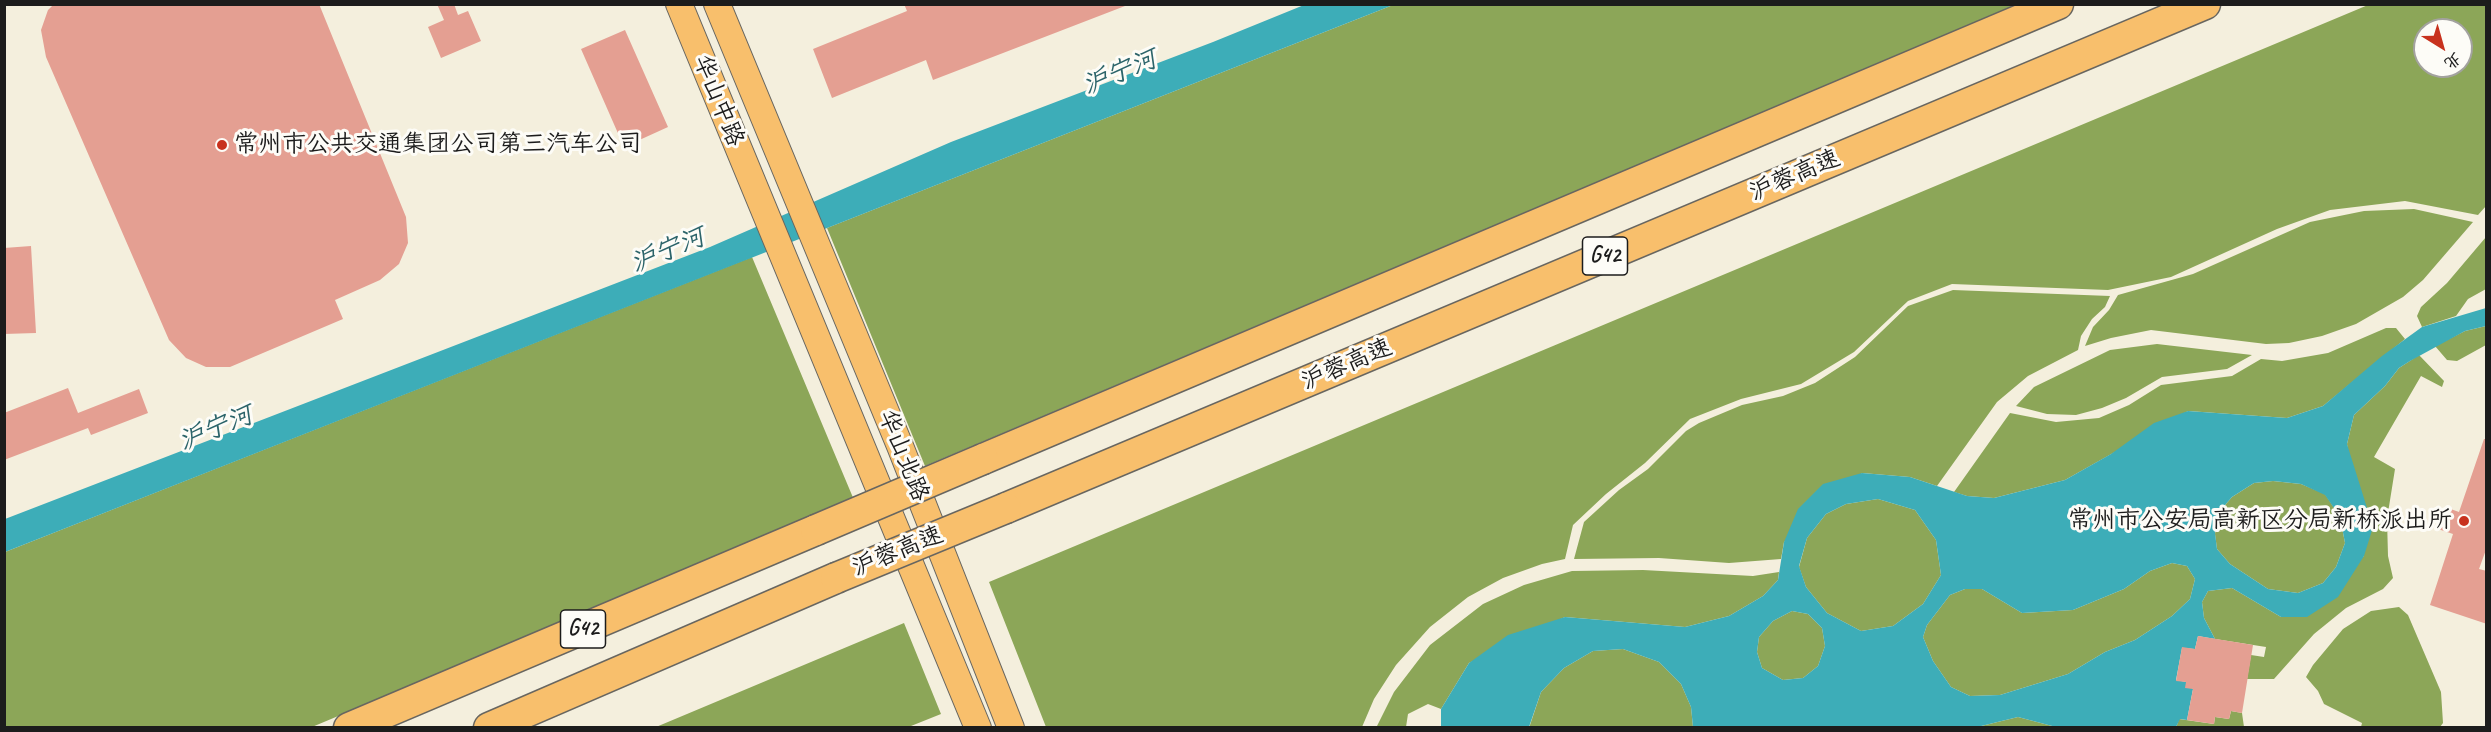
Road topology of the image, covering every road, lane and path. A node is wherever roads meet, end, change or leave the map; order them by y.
1 (679, 4) edge
2 (717, 4) edge
3 (2058, 4) edge
4 (2205, 4) edge
5 (792, 187) joint
6 (757, 197) joint
7 (349, 728) edge
8 (489, 728) edge
9 (978, 728) edge
10 (1011, 728) edge

1 - 6 main road, 华山中路
2 - 5 main road, 华山中路
3 - 7 highway, G42, bridge
4 - 8 highway, 沪蓉高速 / G42, bridge
5 - 10 main road, 华山北路
6 - 9 main road, 华山北路

